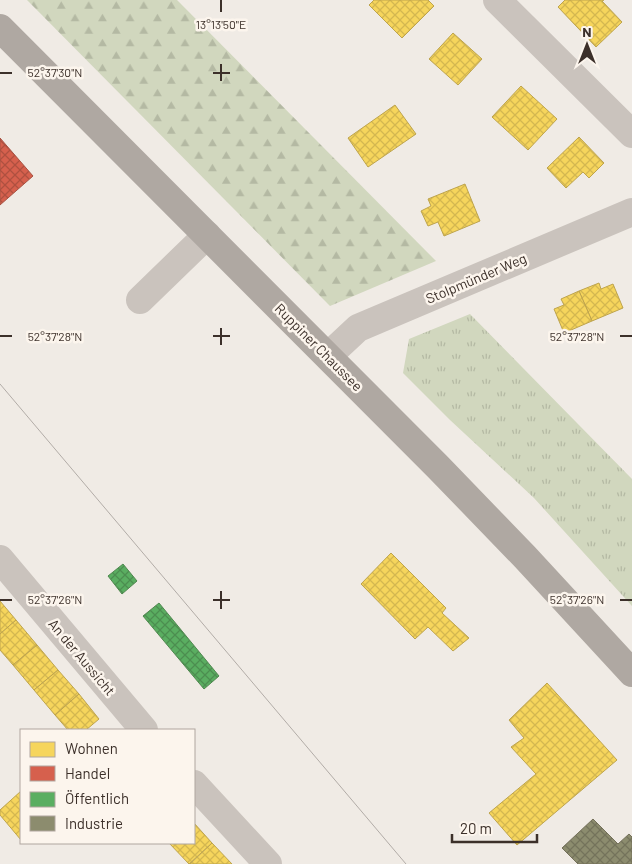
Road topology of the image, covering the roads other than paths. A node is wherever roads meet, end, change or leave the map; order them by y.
1 (497, 0) edge
2 (0, 28) edge
3 (632, 134) edge
4 (632, 212) edge
5 (207, 235) junction
6 (140, 300) dead end
7 (328, 356) junction
8 (0, 559) edge
9 (632, 673) edge
10 (143, 729) edge
11 (195, 785) edge
12 (268, 864) edge

1 - 3 street
2 - 5 main road, Ruppiner Chaussee
4 - 7 street, Stolpmünder Weg
5 - 6 street
5 - 7 main road, Ruppiner Chaussee
7 - 9 main road, Ruppiner Chaussee
8 - 10 street, An der Aussicht
11 - 12 street

